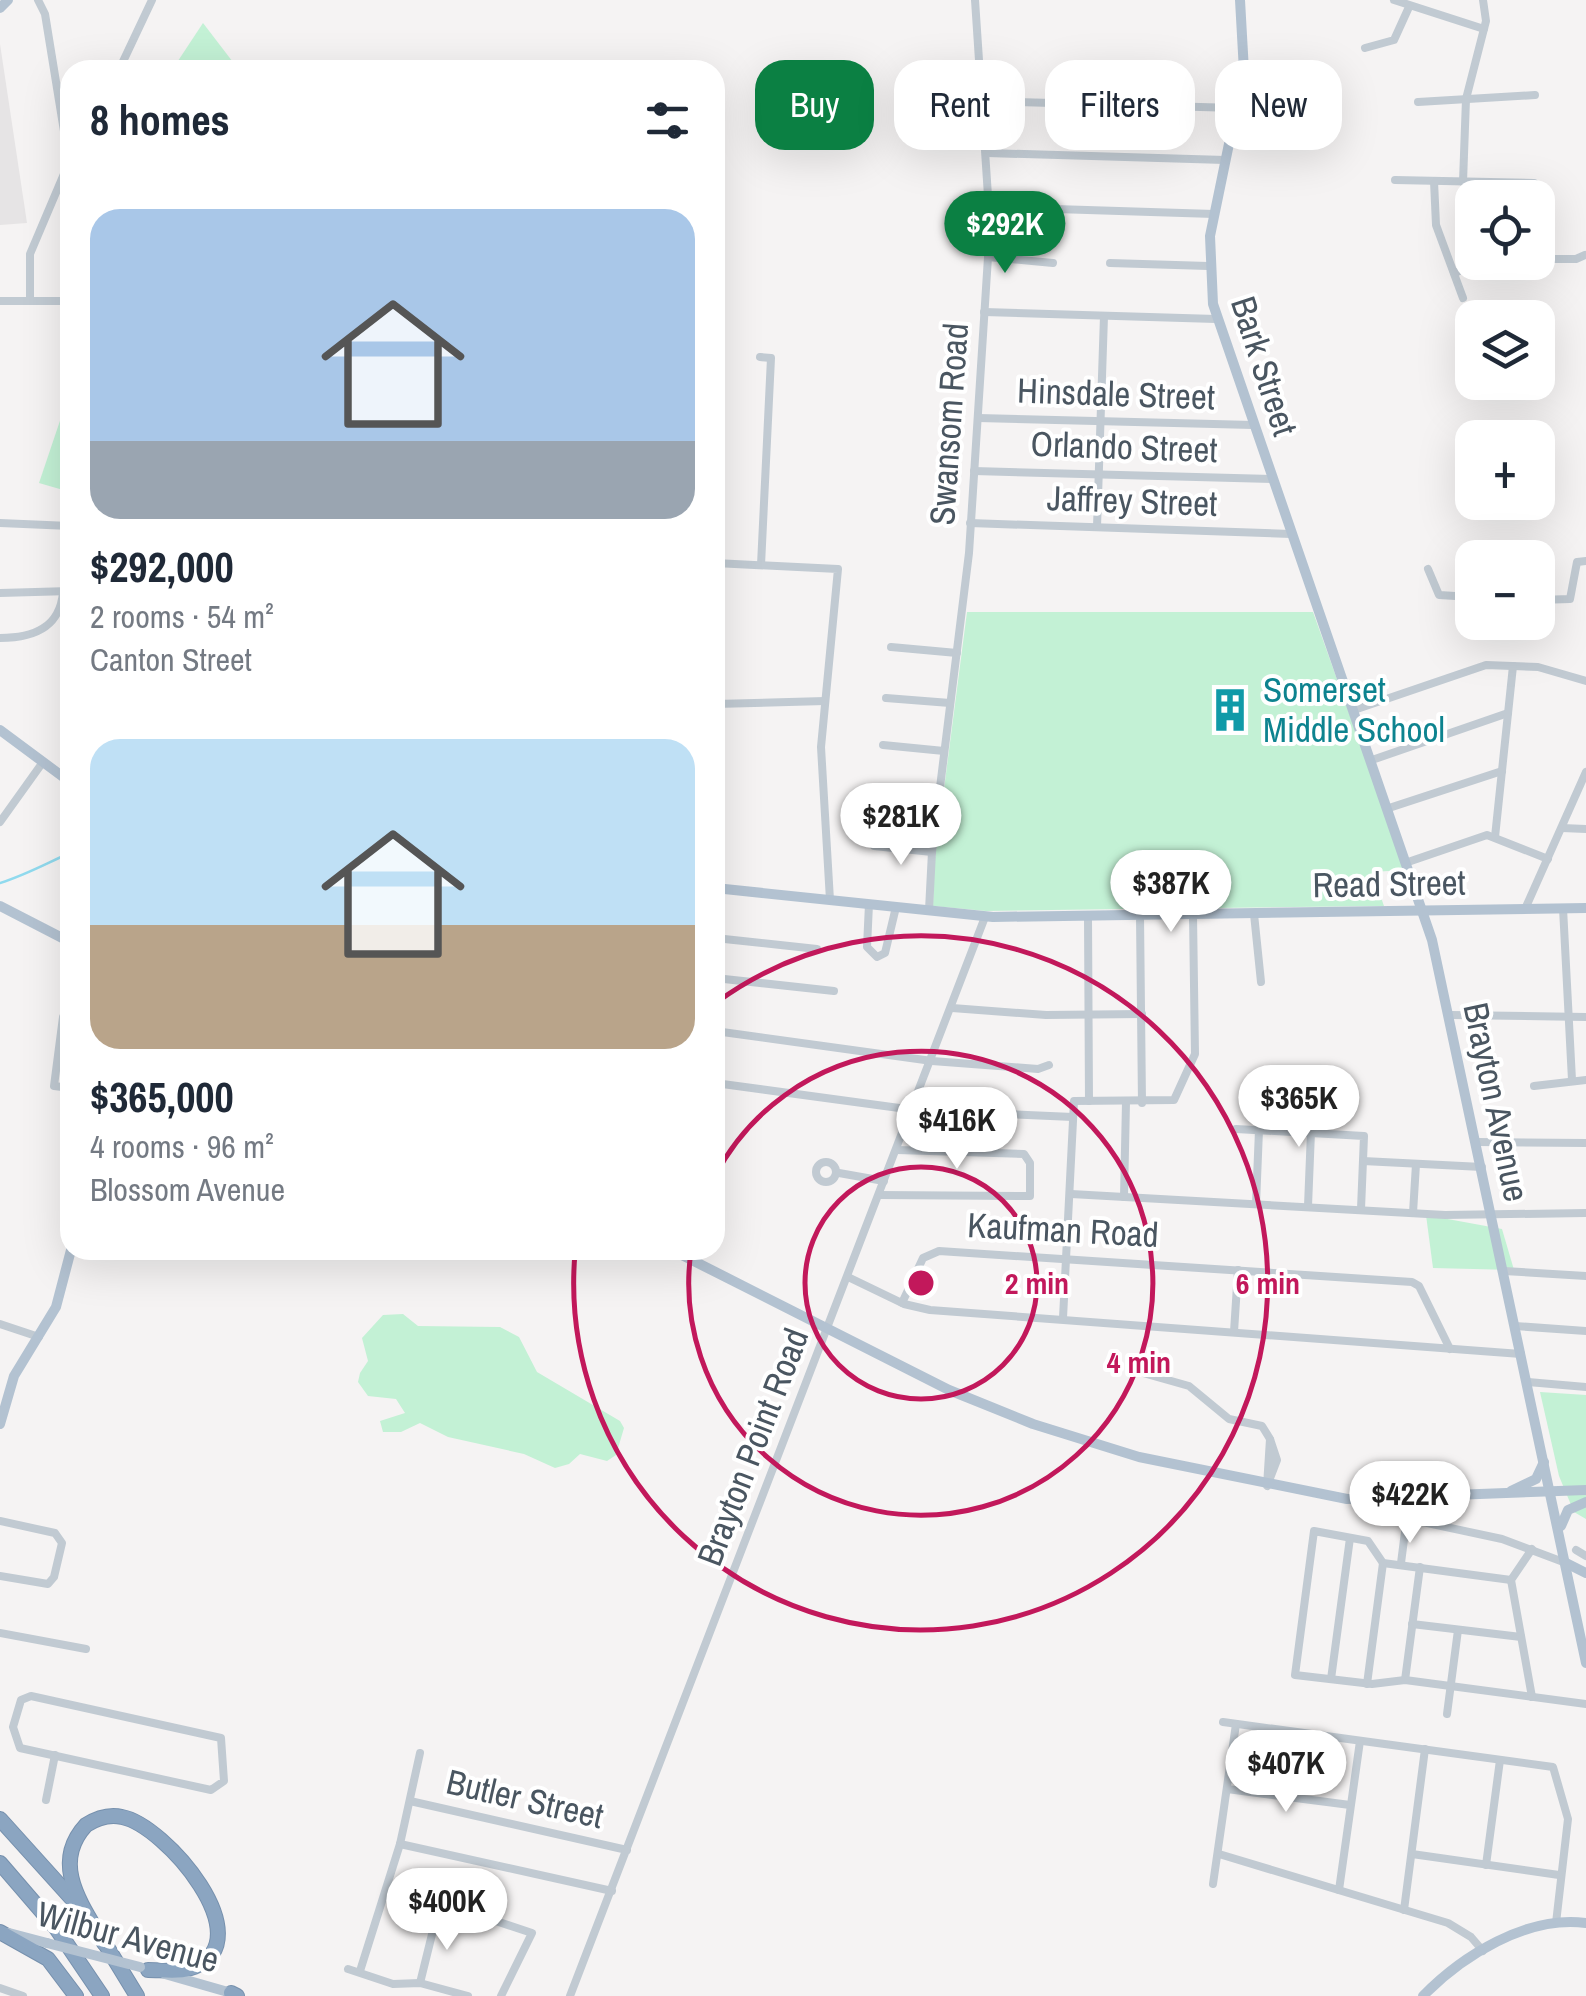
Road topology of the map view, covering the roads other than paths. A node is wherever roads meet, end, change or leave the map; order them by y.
1 (8, 0) edge
2 (38, 0) edge
3 (152, 0) edge
4 (975, 0) edge
5 (1240, 0) edge
6 (1396, 0) edge
7 (1482, 0) edge
8 (1409, 7) junction
9 (0, 8) edge
10 (1484, 29) junction
11 (1366, 48) dead end
12 (123, 60) edge
13 (979, 60) edge
14 (1245, 60) edge
15 (58, 93) joint
16 (1535, 94) dead end
17 (1466, 99) junction
18 (1025, 102) edge
19 (1418, 102) dead end
20 (1215, 107) edge
21 (60, 108) edge
22 (987, 150) edge
23 (1227, 150) edge
24 (987, 153) junction
25 (1225, 160) junction
26 (1396, 180) dead end
27 (1463, 180) edge
28 (1434, 181) junction
29 (1455, 182) edge
30 (60, 188) edge
31 (990, 207) junction
32 (1214, 214) junction
33 (1585, 254) edge
34 (988, 256) junction
35 (1555, 258) edge
36 (1053, 263) dead end
37 (1110, 263) dead end
38 (1208, 266) junction
39 (1454, 273) joint
40 (1462, 298) dead end
41 (30, 299) junction
42 (60, 299) edge
43 (0, 300) edge
44 (984, 312) junction
45 (1104, 316) junction
46 (1216, 319) junction
47 (760, 356) dead end
48 (978, 418) junction
49 (1101, 421) junction
50 (1253, 426) junction
51 (974, 472) junction
52 (1099, 474) junction
53 (1272, 479) junction
54 (0, 523) edge
55 (970, 523) junction
56 (60, 526) edge
57 (1097, 527) junction
58 (1291, 534) junction
59 (1586, 560) edge
60 (725, 563) edge
61 (761, 565) junction
62 (1302, 566) joint
63 (1428, 569) dead end
64 (60, 592) edge
65 (0, 593) edge
66 (1455, 596) edge
67 (1555, 599) edge
68 (60, 610) edge
69 (0, 638) edge
70 (890, 647) dead end
71 (956, 653) junction
72 (1513, 666) junction
73 (1586, 681) edge
74 (886, 698) dead end
75 (824, 701) junction
76 (950, 703) junction
77 (725, 704) edge
78 (1354, 710) junction
79 (1508, 713) junction
80 (0, 730) edge
81 (884, 745) dead end
82 (944, 751) junction
83 (1372, 760) junction
84 (43, 762) junction
85 (1502, 771) junction
86 (1586, 772) edge
87 (60, 775) edge
88 (881, 798) dead end
89 (2, 799) edge
90 (938, 804) junction
91 (10, 806) junction
92 (1389, 808) junction
93 (0, 822) edge
94 (1562, 828) junction
95 (1586, 829) edge
96 (1494, 836) junction
97 (874, 846) dead end
98 (932, 852) junction
99 (1548, 860) junction
100 (1408, 862) junction
101 (725, 889) edge
102 (830, 900) junction
103 (869, 904) junction
104 (0, 906) edge
105 (896, 907) junction
106 (1563, 908) junction
107 (1586, 908) edge
108 (1525, 909) junction
109 (929, 910) junction
110 (1424, 911) junction
111 (1254, 914) junction
112 (1193, 915) junction
113 (1088, 916) junction
114 (1140, 916) junction
115 (985, 917) junction
116 (60, 937) edge
117 (725, 939) edge
118 (817, 949) dead end
119 (725, 979) edge
120 (1261, 982) dead end
121 (834, 992) dead end
122 (952, 1008) junction
123 (1089, 1014) junction
124 (1142, 1014) junction
125 (1450, 1015) junction
126 (1568, 1016) junction
127 (1586, 1017) edge
128 (725, 1032) edge
129 (60, 1040) edge
130 (932, 1062) junction
131 (1049, 1065) dead end
132 (1572, 1080) junction
133 (1586, 1080) edge
134 (725, 1084) edge
135 (1534, 1086) dead end
136 (60, 1087) edge
137 (1089, 1101) junction
138 (1126, 1102) junction
139 (1142, 1103) junction
140 (914, 1110) junction
141 (1073, 1117) junction
142 (1236, 1129) dead end
143 (1260, 1130) junction
144 (1311, 1132) junction
145 (1476, 1142) junction
146 (1586, 1143) edge
147 (897, 1150) junction
148 (1363, 1162) junction
149 (1416, 1164) junction
150 (1482, 1167) junction
151 (839, 1173) dead end
152 (884, 1181) junction
153 (1071, 1194) junction
154 (879, 1195) junction
155 (1124, 1198) junction
156 (1256, 1204) junction
157 (1308, 1206) junction
158 (1361, 1209) junction
159 (1413, 1212) junction
160 (1586, 1213) edge
161 (1492, 1214) junction
162 (1068, 1256) junction
163 (68, 1260) edge
164 (692, 1260) edge
165 (1238, 1270) junction
166 (1504, 1270) junction
167 (1586, 1276) edge
168 (848, 1278) junction
169 (902, 1303) junction
170 (1063, 1318) junction
171 (0, 1324) edge
172 (1515, 1326) junction
173 (828, 1330) junction
174 (1586, 1331) edge
175 (1234, 1332) junction
176 (39, 1337) junction
177 (1450, 1350) junction
178 (1521, 1354) junction
179 (1143, 1373) dead end
180 (1528, 1382) junction
181 (1586, 1386) edge
182 (0, 1424) edge
183 (1545, 1456) junction
184 (1267, 1486) junction
185 (1586, 1490) edge
186 (1500, 1494) junction
187 (1552, 1494) junction
188 (1586, 1501) edge
189 (0, 1521) edge
190 (1560, 1532) junction
191 (1350, 1538) junction
192 (1532, 1550) junction
193 (1576, 1550) dead end
194 (1586, 1556) edge
195 (1383, 1562) junction
196 (1401, 1563) junction
197 (1566, 1563) junction
198 (1420, 1567) junction
199 (1586, 1573) edge
200 (0, 1576) edge
201 (1511, 1580) junction
202 (1412, 1624) junction
203 (1458, 1630) junction
204 (0, 1632) edge
205 (1520, 1637) junction
206 (86, 1649) dead end
207 (1586, 1663) edge
208 (1331, 1679) junction
209 (1406, 1680) junction
210 (1366, 1684) junction
211 (1451, 1686) junction
212 (1532, 1697) junction
213 (1586, 1704) edge
214 (1447, 1714) dead end
215 (1223, 1722) dead end
216 (1236, 1724) junction
217 (0, 1725) edge
218 (13, 1727) junction
219 (1360, 1740) junction
220 (1425, 1749) junction
221 (420, 1752) dead end
222 (55, 1756) junction
223 (1500, 1760) junction
224 (1227, 1788) junction
225 (46, 1800) dead end
226 (410, 1801) junction
227 (1350, 1805) junction
228 (0, 1819) edge
229 (400, 1844) junction
230 (627, 1850) junction
231 (1219, 1854) junction
232 (1412, 1854) junction
233 (0, 1862) edge
234 (1486, 1864) junction
235 (0, 1872) edge
236 (1559, 1875) junction
237 (1214, 1884) dead end
238 (1340, 1890) junction
239 (612, 1892) junction
240 (1404, 1910) junction
241 (45, 1914) junction
242 (1556, 1923) junction
243 (1586, 1924) edge
244 (0, 1932) edge
245 (104, 1943) junction
246 (1483, 1951) junction
247 (144, 1968) junction
248 (348, 1969) dead end
249 (360, 1971) junction
250 (420, 1983) junction
251 (0, 1988) edge
252 (136, 1993) edge
253 (237, 1995) edge
254 (23, 1996) edge
255 (76, 1996) edge
256 (102, 1996) edge
257 (468, 1996) edge
258 (501, 1996) edge
259 (570, 1996) edge
260 (1423, 1996) edge

1 - 9 main road
2 - 15 street
3 - 12 street
4 - 13 street, Swansom Road
5 - 14 main road, Bark Street
6 - 8 street
7 - 10 street
8 - 10 street
8 - 11 street
10 - 17 street
15 - 21 street
16 - 17 street
17 - 19 street
17 - 27 street
18 - 20 street
22 - 24 street, Swansom Road
23 - 25 main road, Bark Street
24 - 25 street
24 - 31 street, Swansom Road
25 - 32 main road, Bark Street
26 - 28 street
28 - 29 street
28 - 39 street
30 - 41 street
31 - 32 street
31 - 34 street, Swansom Road
32 - 38 main road, Bark Street
33 - 35 street
34 - 36 street
34 - 44 street, Swansom Road
37 - 38 street
38 - 46 main road, Bark Street
39 - 40 street
41 - 42 street
41 - 43 street
44 - 45 street
44 - 48 street, Swansom Road
45 - 46 street
45 - 49 street
46 - 50 main road, Bark Street
47 - 61 street
48 - 49 street, Hinsdale Street
48 - 51 street, Swansom Road
49 - 50 street, Hinsdale Street
49 - 52 street
50 - 53 main road, Bark Street
51 - 52 street, Orlando Street
51 - 55 street, Swansom Road
52 - 53 street, Orlando Street
52 - 57 street
53 - 58 main road, Bark Street
54 - 56 street
55 - 57 street, Jaffrey Street
55 - 71 street, Swansom Road
57 - 58 street, Jaffrey Street
58 - 62 main road, Bark Street
59 - 67 street
60 - 61 street
61 - 75 street
62 - 78 main road, Brayton Avenue
63 - 66 street
64 - 65 street
68 - 69 street
70 - 71 street
71 - 76 street, Swansom Road
72 - 73 street
72 - 78 street
72 - 79 street
74 - 76 street
75 - 77 street
75 - 102 street
76 - 82 street, Swansom Road
78 - 83 main road, Brayton Avenue
79 - 83 street
79 - 85 street
80 - 84 main road
81 - 82 street
82 - 90 street, Swansom Road
83 - 92 main road, Brayton Avenue
84 - 87 main road
84 - 91 street
85 - 92 street
85 - 96 street
86 - 94 street
88 - 90 street
89 - 91 street
90 - 98 street, Swansom Road
91 - 93 street
92 - 100 main road, Brayton Avenue
94 - 95 street
94 - 99 street
96 - 99 street
96 - 100 street
97 - 98 street
98 - 109 street, Swansom Road
99 - 108 street
100 - 110 main road, Brayton Avenue
101 - 102 main road, Read Street
102 - 103 main road, Read Street
103 - 105 main road, Read Street
103 - 105 street
104 - 116 main road
105 - 109 main road, Read Street
106 - 107 main road, Read Street
106 - 108 main road, Read Street
106 - 126 street
108 - 110 main road, Read Street
109 - 115 main road, Read Street
110 - 111 main road, Read Street
110 - 125 main road, Brayton Avenue
111 - 112 main road, Read Street
111 - 120 street
112 - 114 main road, Read Street
112 - 139 street
113 - 114 main road, Read Street
113 - 115 main road, Read Street
113 - 123 street
114 - 124 street
115 - 122 street, Brayton Point Road
117 - 118 street
119 - 121 street
122 - 123 street
122 - 130 street, Brayton Point Road
123 - 124 street
123 - 137 street
124 - 139 street
125 - 126 street
125 - 145 main road, Brayton Avenue
126 - 127 street
126 - 132 street
128 - 130 street
129 - 136 street
130 - 131 street
130 - 140 street, Brayton Point Road
132 - 133 street
132 - 135 street
134 - 140 street
137 - 138 street
137 - 141 street
138 - 139 street
138 - 155 street
140 - 141 street
140 - 147 street, Brayton Point Road
141 - 153 street
142 - 143 street
143 - 144 street
143 - 156 street
144 - 148 street
144 - 157 street
145 - 146 street
145 - 150 main road, Brayton Avenue
147 - 152 street, Brayton Point Road
147 - 154 street
148 - 149 street
148 - 158 street
149 - 150 street
149 - 159 street
150 - 161 main road, Brayton Avenue
151 - 152 street
152 - 154 street, Brayton Point Road
153 - 155 street
153 - 162 street
154 - 168 street, Brayton Point Road
155 - 156 street
156 - 157 street
157 - 158 street
158 - 159 street
159 - 161 street
160 - 161 street
161 - 166 main road, Brayton Avenue
162 - 165 street, Kaufman Road
162 - 169 street, Kaufman Road
162 - 170 street
163 - 176 main road
164 - 173 main road
165 - 175 street
165 - 177 street, Kaufman Road
166 - 167 street
166 - 172 main road, Brayton Avenue
168 - 169 street
168 - 173 street, Brayton Point Road
169 - 170 street
170 - 175 street
171 - 176 street
172 - 174 street
172 - 178 main road, Brayton Avenue
173 - 184 main road
173 - 230 street, Brayton Point Road
175 - 177 street
176 - 182 main road
177 - 178 street
178 - 180 main road, Brayton Avenue
179 - 184 street
180 - 181 street
180 - 183 main road, Brayton Avenue
183 - 186 main road
183 - 187 main road, Brayton Avenue
184 - 186 main road
185 - 187 main road
186 - 187 main road
187 - 188 main road
187 - 190 main road, Brayton Avenue
188 - 190 main road
189 - 200 street
190 - 197 main road, Brayton Avenue
191 - 195 street
191 - 208 street
191 - 208 street
192 - 196 street
192 - 197 street
192 - 201 street
193 - 194 street
195 - 196 street
195 - 210 street
196 - 198 street
197 - 199 main road
197 - 207 main road, Brayton Avenue
198 - 201 street
198 - 202 street
201 - 205 street
202 - 203 street
202 - 209 street
203 - 205 street
203 - 211 street
204 - 206 street
205 - 212 street
208 - 210 street
209 - 210 street
209 - 211 street
211 - 212 street
211 - 214 street
212 - 213 street
215 - 216 street
216 - 219 street
216 - 224 street
217 - 218 street
218 - 222 street
218 - 222 street
219 - 220 street
219 - 227 street
220 - 223 street
220 - 232 street
221 - 226 street
222 - 225 street
223 - 234 street
223 - 236 street
224 - 227 street
224 - 231 street
226 - 229 street
226 - 230 street, Butler Street
227 - 238 street
228 - 245 highway
229 - 239 street
229 - 249 street
230 - 239 street, Brayton Point Road
231 - 237 street
231 - 238 street
232 - 234 street
232 - 240 street
233 - 241 highway
234 - 236 street
235 - 241 highway
236 - 242 street
238 - 240 street
239 - 259 street, Brayton Point Road
240 - 246 street
241 - 256 highway
242 - 243 main road
242 - 246 main road
244 - 247 main road, Wilbur Avenue, bridge
244 - 255 highway
245 - 247 highway
245 - 252 highway
246 - 260 main road
247 - 253 main road, Wilbur Avenue
248 - 249 street
249 - 250 street
250 - 257 street
250 - 258 street
251 - 254 street

